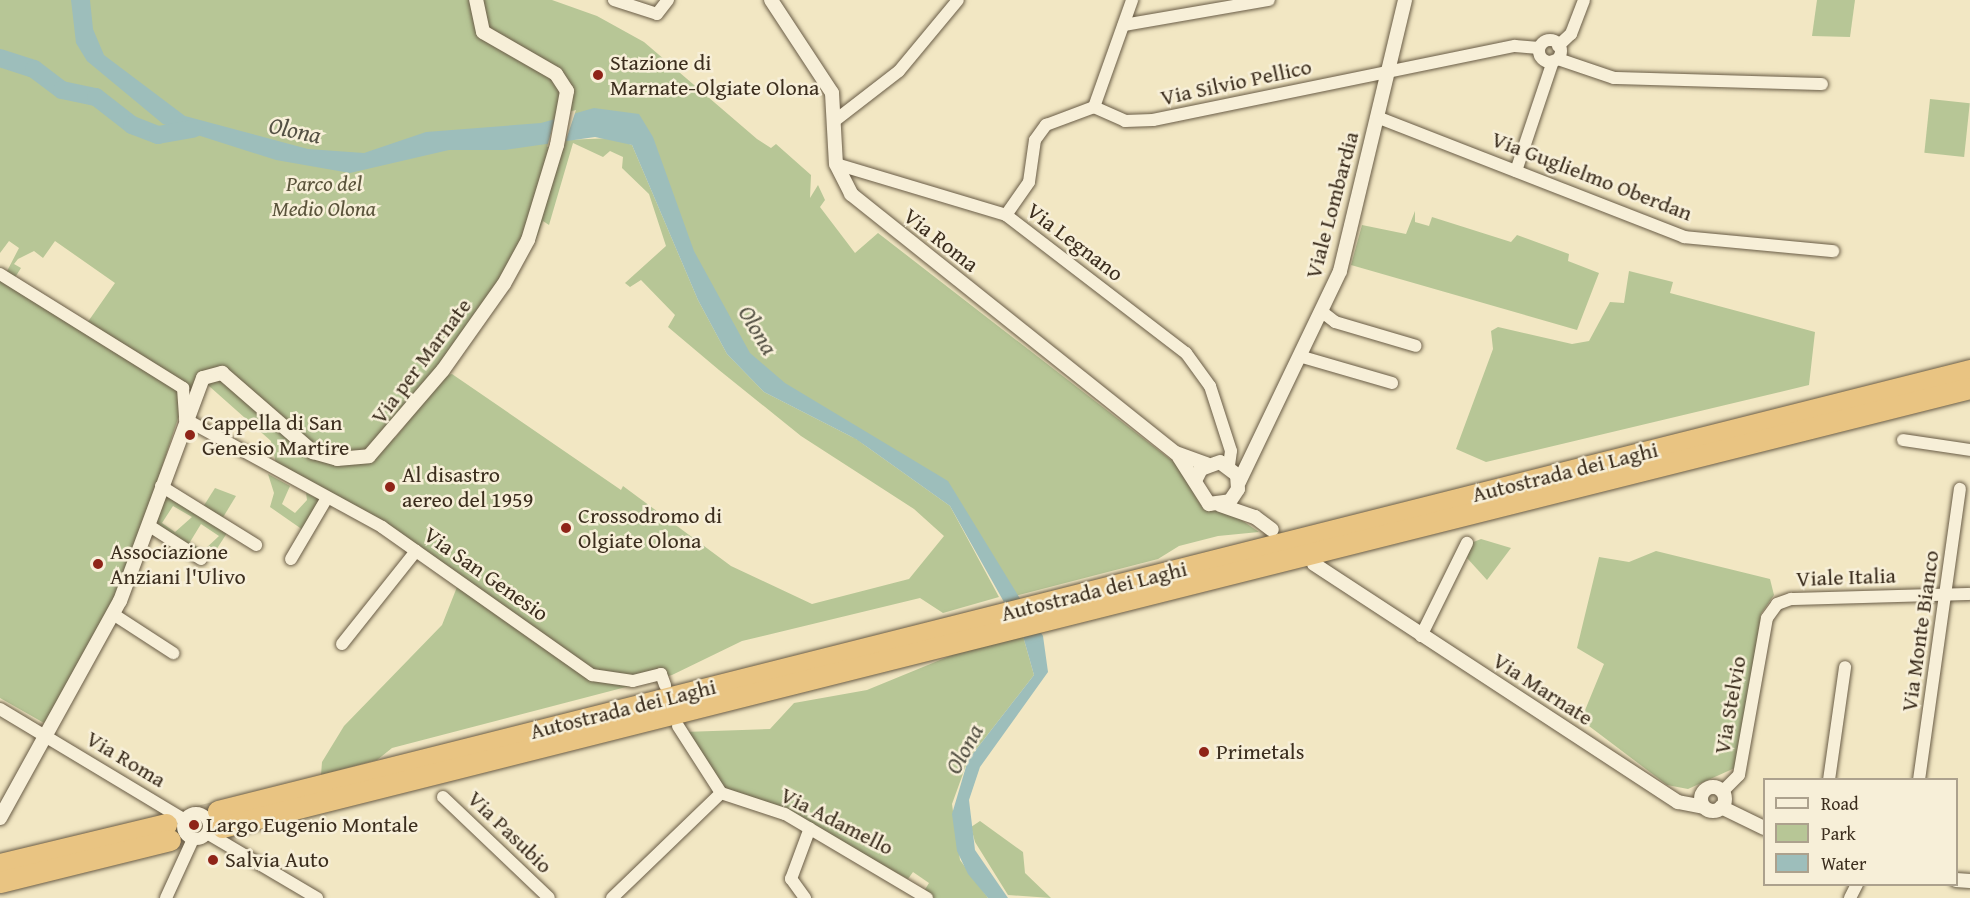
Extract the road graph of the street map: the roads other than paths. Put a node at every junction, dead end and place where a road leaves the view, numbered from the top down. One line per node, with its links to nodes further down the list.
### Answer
1 (476, 0): 30 (street, Via per Marnate)
2 (614, 0): 3 (street)
3 (668, 0)
4 (771, 0): 18 (street)
5 (958, 0): 18 (street)
6 (1132, 0): 10 (street)
7 (1269, 0): 10 (street)
8 (1405, 0): 14 (street, Viale Lombardia)
9 (1584, 0): 11 (street)
10 (1124, 25): 16 (street)
11 (1558, 46): 12 (street, Via Silvio Pellico); 13 (street)
12 (1536, 48): 13 (street); 14 (street, Via Silvio Pellico)
13 (1557, 61): 15 (street); 20 (street)
14 (1388, 72): 16 (street, Via Silvio Pellico); 17 (street, Viale Lombardia)
15 (1822, 84)
16 (1094, 107): 21 (street)
17 (1377, 117): 20 (street, Via Guglielmo Oberdan); 24 (street, Viale Lombardia)
18 (837, 119): 19 (street)
19 (836, 164): 21 (street, Via Legnano); 34 (street, Via Roma)
20 (1516, 171): 22 (street, Via Guglielmo Oberdan)
21 (1006, 215): 35 (street, Via Legnano)
22 (1833, 251)
23 (0, 274): 30 (street)
24 (1321, 311): 25 (street); 26 (street, Viale Lombardia)
25 (1416, 346)
26 (1299, 356): 28 (street); 32 (street, Viale Lombardia)
27 (1970, 370): 55 (highway, Autostrada dei Laghi)
28 (1392, 383)
29 (1970, 388): 55 (highway, Autostrada dei Laghi)
30 (185, 418): 38 (street); 40 (street, Via San Genesio)
31 (1903, 440): 33 (street)
32 (1257, 443): 35 (street, Viale Lombardia); 37 (street, Viale Lombardia)
33 (1970, 450)
34 (1176, 453): 35 (street, Via Roma); 36 (street, Via Roma)
35 (1218, 464): 36 (street); 37 (street)
36 (1195, 481): 41 (street, Via Roma)
37 (1239, 484): 41 (street); 42 (street)
38 (161, 486): 43 (street); 46 (street)
39 (1960, 489): 51 (street, Via Monte Bianco)
40 (327, 498): 47 (street, Via San Genesio); 49 (street)
41 (1220, 505): 42 (street)
42 (1255, 517): 44 (street)
43 (148, 525): 48 (street); 53 (street)
44 (1272, 530)
45 (1467, 543): 56 (street)
46 (256, 545)
47 (416, 550): 57 (street); 60 (street, Via San Genesio)
48 (201, 559)
49 (291, 559)
50 (1316, 563): 56 (street, Via Marnate)
51 (1947, 594): 52 (street, Viale Italia); 54 (street, Viale Italia); 65 (street, Via Monte Bianco)
52 (1970, 594)
53 (113, 614): 58 (street); 63 (street)
54 (1767, 618): 66 (street, Via Stelvio)
55 (1001, 622): 72 (highway, Autostrada dei Laghi)
56 (1421, 636): 69 (street, Via Marnate)
57 (342, 644)
58 (173, 653)
59 (1845, 667): 64 (street)
60 (666, 686)
61 (0, 709): 63 (street, Via Roma)
62 (678, 726): 67 (street)
63 (44, 735): 71 (street); 73 (street, Via Roma)
64 (1828, 778)
65 (1919, 778)
66 (1722, 792): 69 (street); 70 (street)
67 (721, 793): 74 (street, Via Adamello); 82 (street)
68 (443, 797): 81 (street, Via Pasubio)
69 (1704, 807): 70 (street, Via Marnate)
70 (1721, 807): 75 (street, Via Marnate)
71 (0, 818)
72 (216, 824): 73 (street); 76 (street); 80 (street)
73 (174, 828): 76 (street); 77 (highway); 78 (highway)
74 (810, 828): 83 (street); 84 (street, Via Adamello)
75 (1763, 828)
76 (193, 839): 79 (street)
77 (0, 864)
78 (0, 882)
79 (166, 898)
80 (317, 898)
81 (549, 898)
82 (612, 898)
83 (805, 898)
84 (927, 898)

